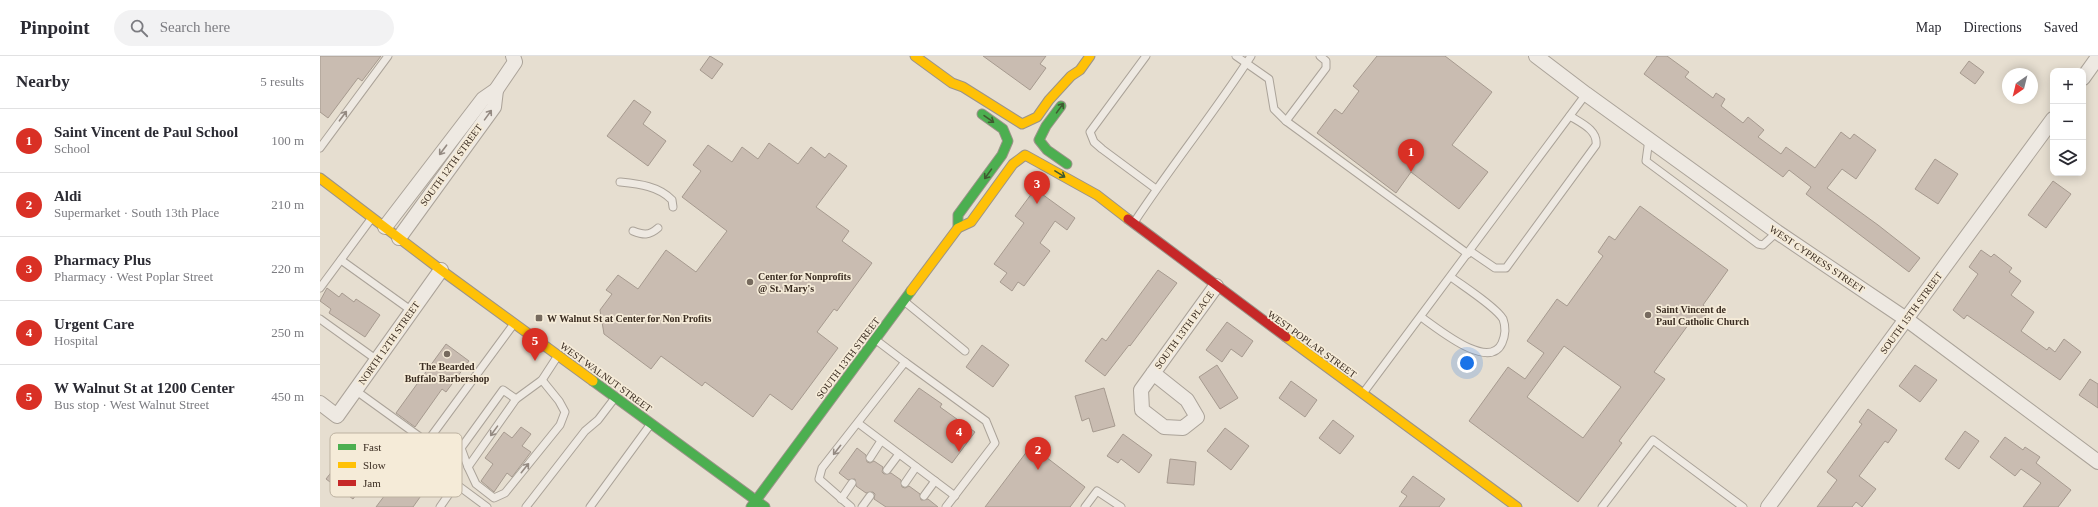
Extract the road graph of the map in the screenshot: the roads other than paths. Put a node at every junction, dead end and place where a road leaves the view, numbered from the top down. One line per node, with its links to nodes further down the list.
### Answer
1 (388, 56): 24 (lane, one-way to 1)
2 (915, 56): 14 (street)
3 (1090, 56): 12 (street)
4 (1146, 56): 28 (lane)
5 (1236, 56): 11 (lane)
6 (1251, 56): 11 (lane)
7 (1320, 56): 18 (lane)
8 (1536, 56): 16 (street, WEST CYPRESS STREET)
9 (2098, 57): 13 (street)
10 (514, 59): 15 (street, SOUTH 12TH STREET)
11 (1246, 63): 18 (lane); 28 (lane)
12 (1080, 70): 20 (street); 22 (street, one-way to 12)
13 (2086, 74)
14 (952, 83): 20 (street); 23 (street, one-way to 23)
15 (496, 90): 33 (street, SOUTH 12TH STREET, one-way to 33); 38 (street, SOUTH 12TH STREET, one-way to 15)
16 (1586, 94): 17 (lane); 21 (street, WEST CYPRESS STREET)
17 (1570, 116): 39 (lane); 39 (lane)
18 (1286, 121): 39 (lane)
19 (2050, 122): 49 (street, SOUTH 15TH STREET)
20 (1022, 124): 22 (street); 23 (street)
21 (1649, 139): 37 (street, WEST CYPRESS STREET); 37 (lane)
22 (1039, 140): 25 (street); 29 (street, WEST POPLAR STREET)
23 (1008, 141): 25 (street); 35 (street, SOUTH 13TH STREET, one-way to 35)
24 (320, 148)
25 (1026, 155): 29 (street, WEST POPLAR STREET, one-way to 29); 35 (street, SOUTH 13TH STREET)
26 (320, 178): 31 (street, WEST WALNUT STREET)
27 (620, 182): 30 (lane)
28 (1156, 189): 32 (lane)
29 (1097, 195): 32 (street, WEST POPLAR STREET)
30 (673, 207)
31 (372, 217): 33 (street, WEST WALNUT STREET); 40 (lane)
32 (1134, 223): 43 (street, WEST POPLAR STREET)
33 (385, 227): 38 (street, WEST WALNUT STREET)
34 (658, 228): 36 (lane)
35 (958, 228): 45 (street, SOUTH 13TH STREET)
36 (633, 231)
37 (1777, 232): 49 (street, WEST CYPRESS STREET)
38 (399, 238): 41 (street, WEST WALNUT STREET)
39 (1469, 253): 42 (lane)
40 (340, 260): 44 (lane); 46 (lane)
41 (441, 270): 46 (street, NORTH 12TH STREET); 50 (street, WEST WALNUT STREET)
42 (1451, 277): 47 (lane); 47 (lane)
43 (1216, 286): 56 (street, SOUTH 13TH PLACE); 59 (street, WEST POPLAR STREET)
44 (320, 288)
45 (904, 301): 51 (street, SOUTH 13TH STREET); 52 (lane)
46 (412, 311): 54 (street, NORTH 12TH STREET)
47 (1421, 317): 59 (lane)
48 (320, 319): 54 (lane)
49 (1906, 319): 72 (street, WEST CYPRESS STREET); 99 (street, SOUTH 15TH STREET)
50 (514, 323): 53 (street, WEST WALNUT STREET); 66 (lane)
51 (875, 340): 55 (lane); 85 (street, SOUTH 13TH STREET)
52 (965, 351)
53 (558, 355): 57 (lane); 60 (street, WEST WALNUT STREET)
54 (377, 360): 58 (street, NORTH 12TH STREET)
55 (905, 362): 63 (lane); 82 (lane)
56 (1153, 373)
57 (542, 380): 61 (lane); 73 (lane, one-way to 57)
58 (356, 390): 62 (street, NORTH 12TH STREET); 65 (lane)
59 (1363, 394): 96 (street, WEST POPLAR STREET)
60 (615, 397): 64 (street, WEST WALNUT STREET); 88 (lane)
61 (516, 399): 68 (lane); 73 (lane, one-way to 73)
62 (320, 403)
63 (858, 423): 67 (lane); 84 (lane, one-way to 84)
64 (651, 424): 85 (street, WEST WALNUT STREET); 89 (lane)
65 (415, 433)
66 (434, 433)
67 (882, 441): 70 (lane); 71 (lane)
68 (462, 447)
69 (462, 451): 73 (lane)
70 (899, 454): 74 (lane); 75 (lane)
71 (870, 458)
72 (2098, 462)
73 (468, 467)
74 (916, 467): 76 (lane); 78 (lane)
75 (887, 470)
76 (935, 481): 81 (lane); 82 (lane)
77 (852, 483): 84 (lane)
78 (905, 483)
79 (462, 488): 87 (lane)
80 (870, 496): 92 (lane)
81 (924, 496)
82 (955, 496): 93 (lane)
83 (447, 497): 86 (lane)
84 (841, 498): 91 (lane)
85 (754, 504): 90 (street, WEST WALNUT STREET)
86 (440, 507)
87 (487, 507)
88 (526, 507)
89 (590, 507)
90 (765, 507)
91 (851, 507)
92 (862, 507)
93 (946, 507)
94 (1085, 507): 95 (lane)
95 (1121, 507)
96 (1517, 507)
97 (1602, 507): 98 (lane)
98 (1743, 507)
99 (1768, 507)

